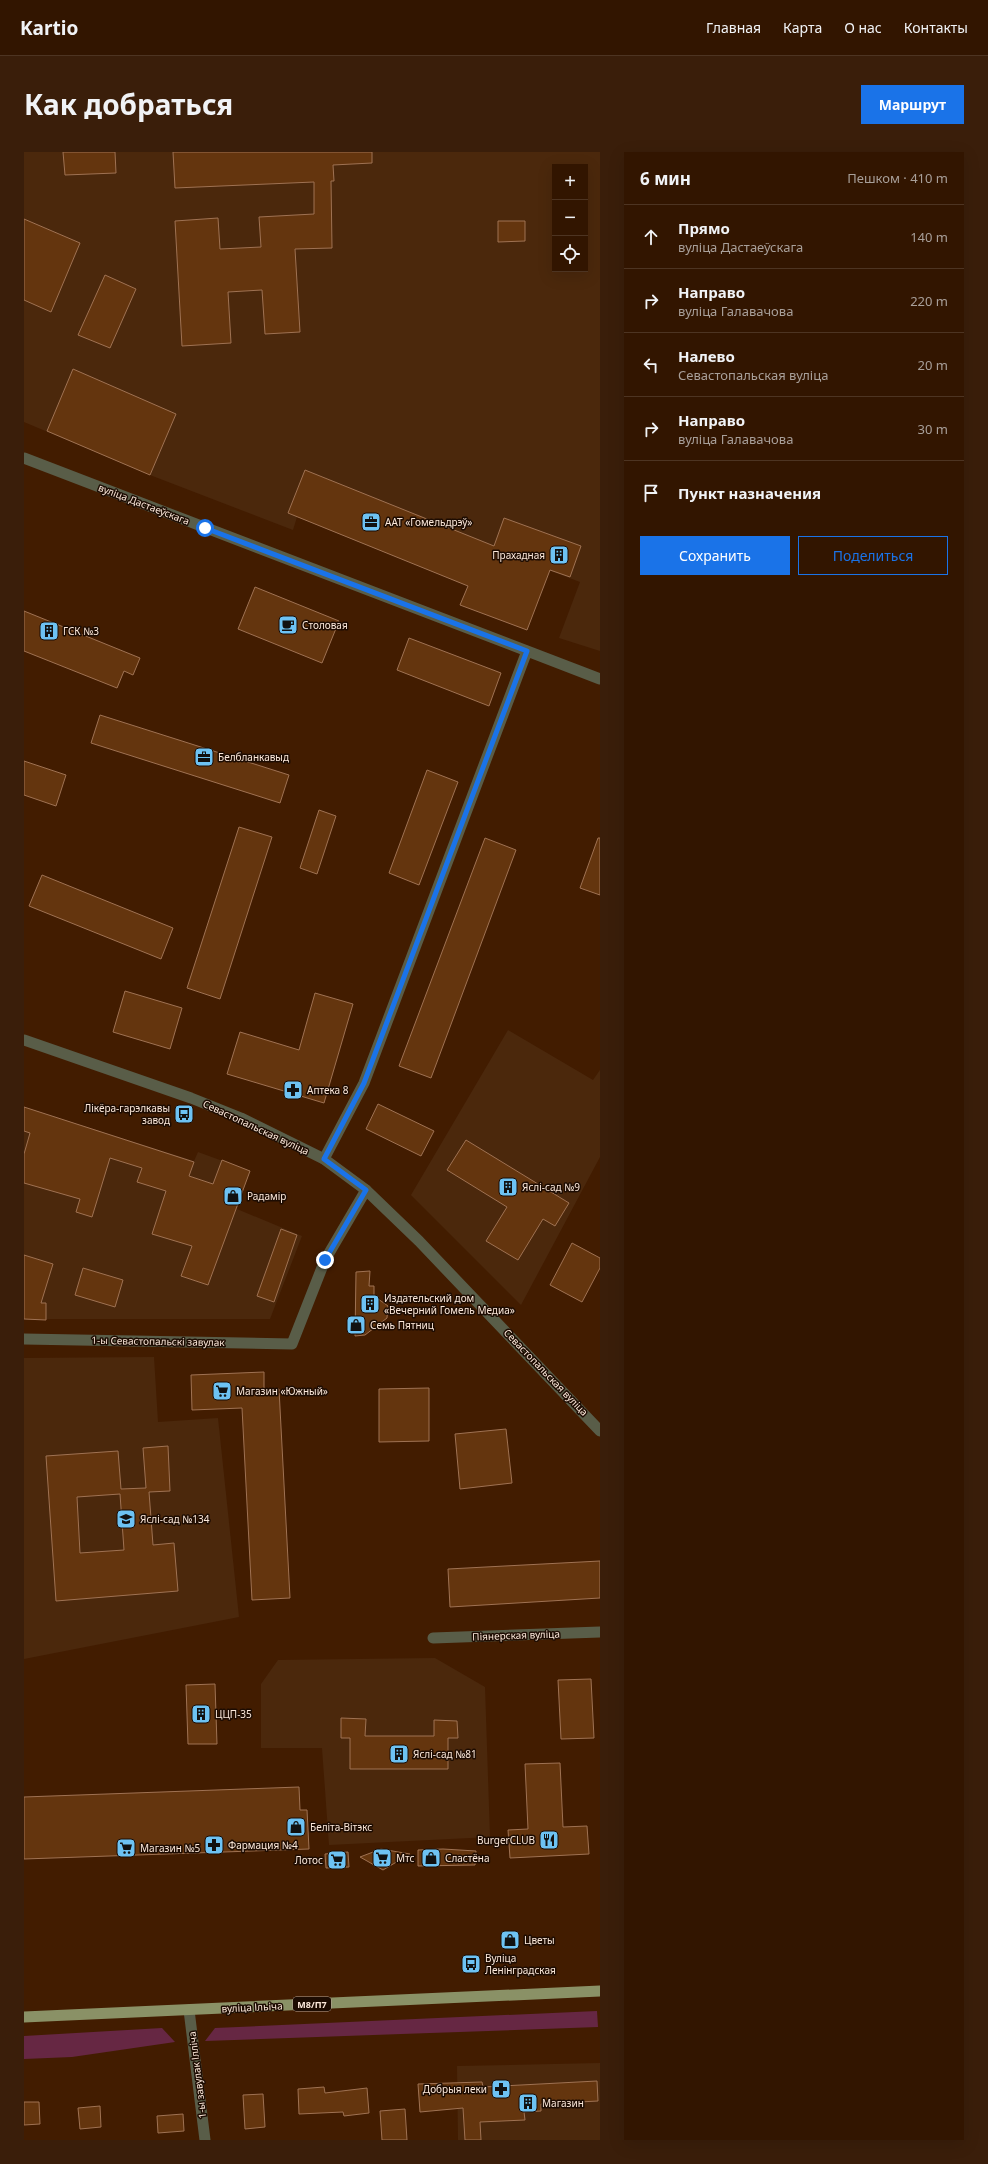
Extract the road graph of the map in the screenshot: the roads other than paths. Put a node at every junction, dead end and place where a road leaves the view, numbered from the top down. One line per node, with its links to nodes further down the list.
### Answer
1 (24, 458): 2 (street, вуліца Дастаеўскага)
2 (527, 651): 3 (street, вуліца Дастаеўскага); 5 (street)
3 (600, 680)
4 (24, 1040): 5 (street, Севастопальская вуліца)
5 (324, 1159): 6 (street, Севастопальская вуліца)
6 (366, 1190): 7 (street, 1-ы Севастопальскі завулак); 8 (street, Севастопальская вуліца)
7 (24, 1339)
8 (600, 1430)
9 (600, 1632): 10 (street, Піянерская вуліца)
10 (433, 1638)
11 (600, 1991): 12 (main road, вуліца Ільіча / М8/П7)
12 (189, 2010): 13 (main road, вуліца Ільіча / М8/П7); 14 (street, 1-ы завулак Ілліча)
13 (24, 2017)
14 (204, 2140)

